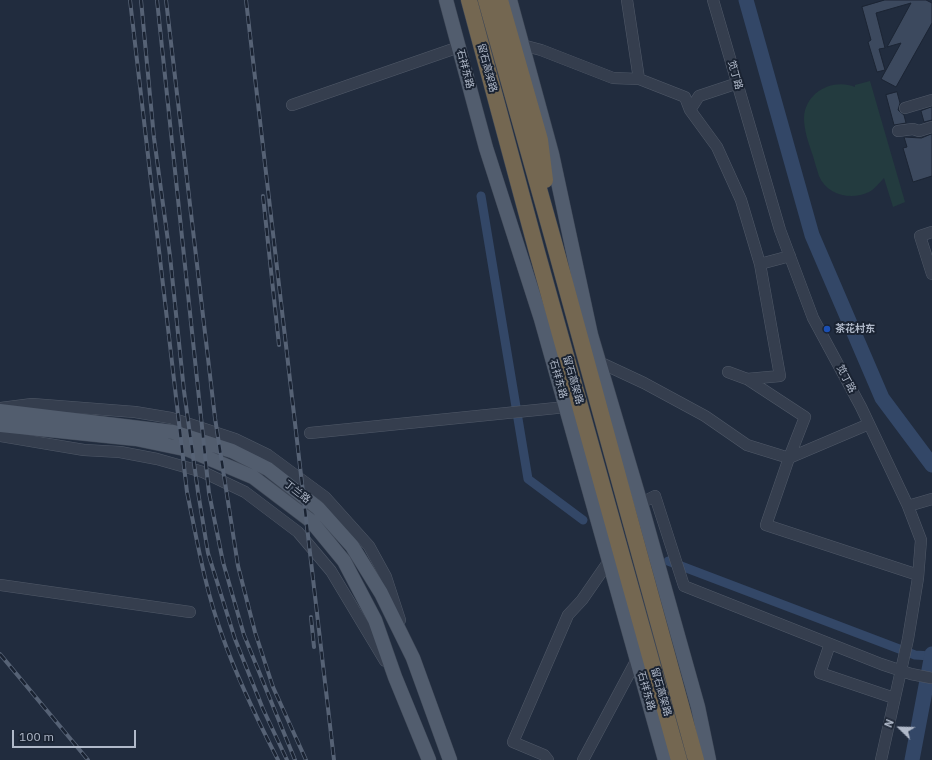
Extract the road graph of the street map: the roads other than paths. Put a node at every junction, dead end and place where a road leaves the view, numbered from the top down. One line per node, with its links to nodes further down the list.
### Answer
1 (446, 0): 10 (main road, 石祥东路)
2 (457, 0): 21 (highway)
3 (469, 0): 21 (highway, 留石高架路)
4 (486, 0): 20 (highway, 留石高架路)
5 (500, 0): 20 (highway)
6 (510, 0): 9 (main road)
7 (626, 0): 11 (street)
8 (713, 0): 12 (street, 笕丁路)
9 (522, 45): 11 (street); 25 (main road)
10 (459, 47): 14 (street); 28 (main road, 石祥东路)
11 (639, 79): 16 (street)
12 (738, 84): 16 (street); 22 (street, 笕丁路)
13 (932, 100): 15 (street)
14 (292, 105)
15 (905, 108)
16 (690, 110): 23 (street)
17 (932, 127): 18 (street)
18 (898, 131)
19 (932, 232): 24 (street)
20 (554, 239): 56 (highway, 留石高架路)
21 (537, 252): 28 (highway, 留石高架路)
22 (790, 256): 23 (street); 31 (street, 笕丁路)
23 (760, 264): 27 (street)
24 (932, 274)
25 (599, 362): 35 (street); 37 (main road)
26 (728, 372): 27 (street)
27 (747, 379): 35 (street)
28 (572, 403): 33 (street); 39 (main road, 石祥东路); 55 (highway, 留石高架路)
29 (0, 408): 44 (street)
30 (0, 411): 44 (main road, 丁兰路)
31 (869, 424): 35 (street); 38 (street, 笕丁路)
32 (0, 425): 47 (main road, 丁兰路)
33 (310, 433)
34 (0, 436): 47 (street)
35 (789, 458): 40 (street)
36 (932, 499): 38 (street)
37 (640, 503): 43 (street); 57 (main road)
38 (908, 506): 40 (street, 笕丁路)
39 (609, 561): 45 (main road, 石祥东路); 52 (street)
40 (918, 575): 46 (street, 笕丁路)
41 (0, 585): 42 (street)
42 (190, 612)
43 (830, 644): 46 (street); 49 (street)
44 (413, 658): 51 (main road, 丁兰路)
45 (637, 659): 53 (street); 54 (main road, 石祥东路)
46 (906, 672): 48 (street); 49 (street, 笕丁路)
47 (394, 677): 50 (main road, 丁兰路)
48 (932, 678)
49 (894, 698): 58 (street, 笕丁路)
50 (429, 760)
51 (450, 760)
52 (548, 760)
53 (583, 760)
54 (665, 760)
55 (679, 760)
56 (696, 760)
57 (709, 760)
58 (881, 760)

